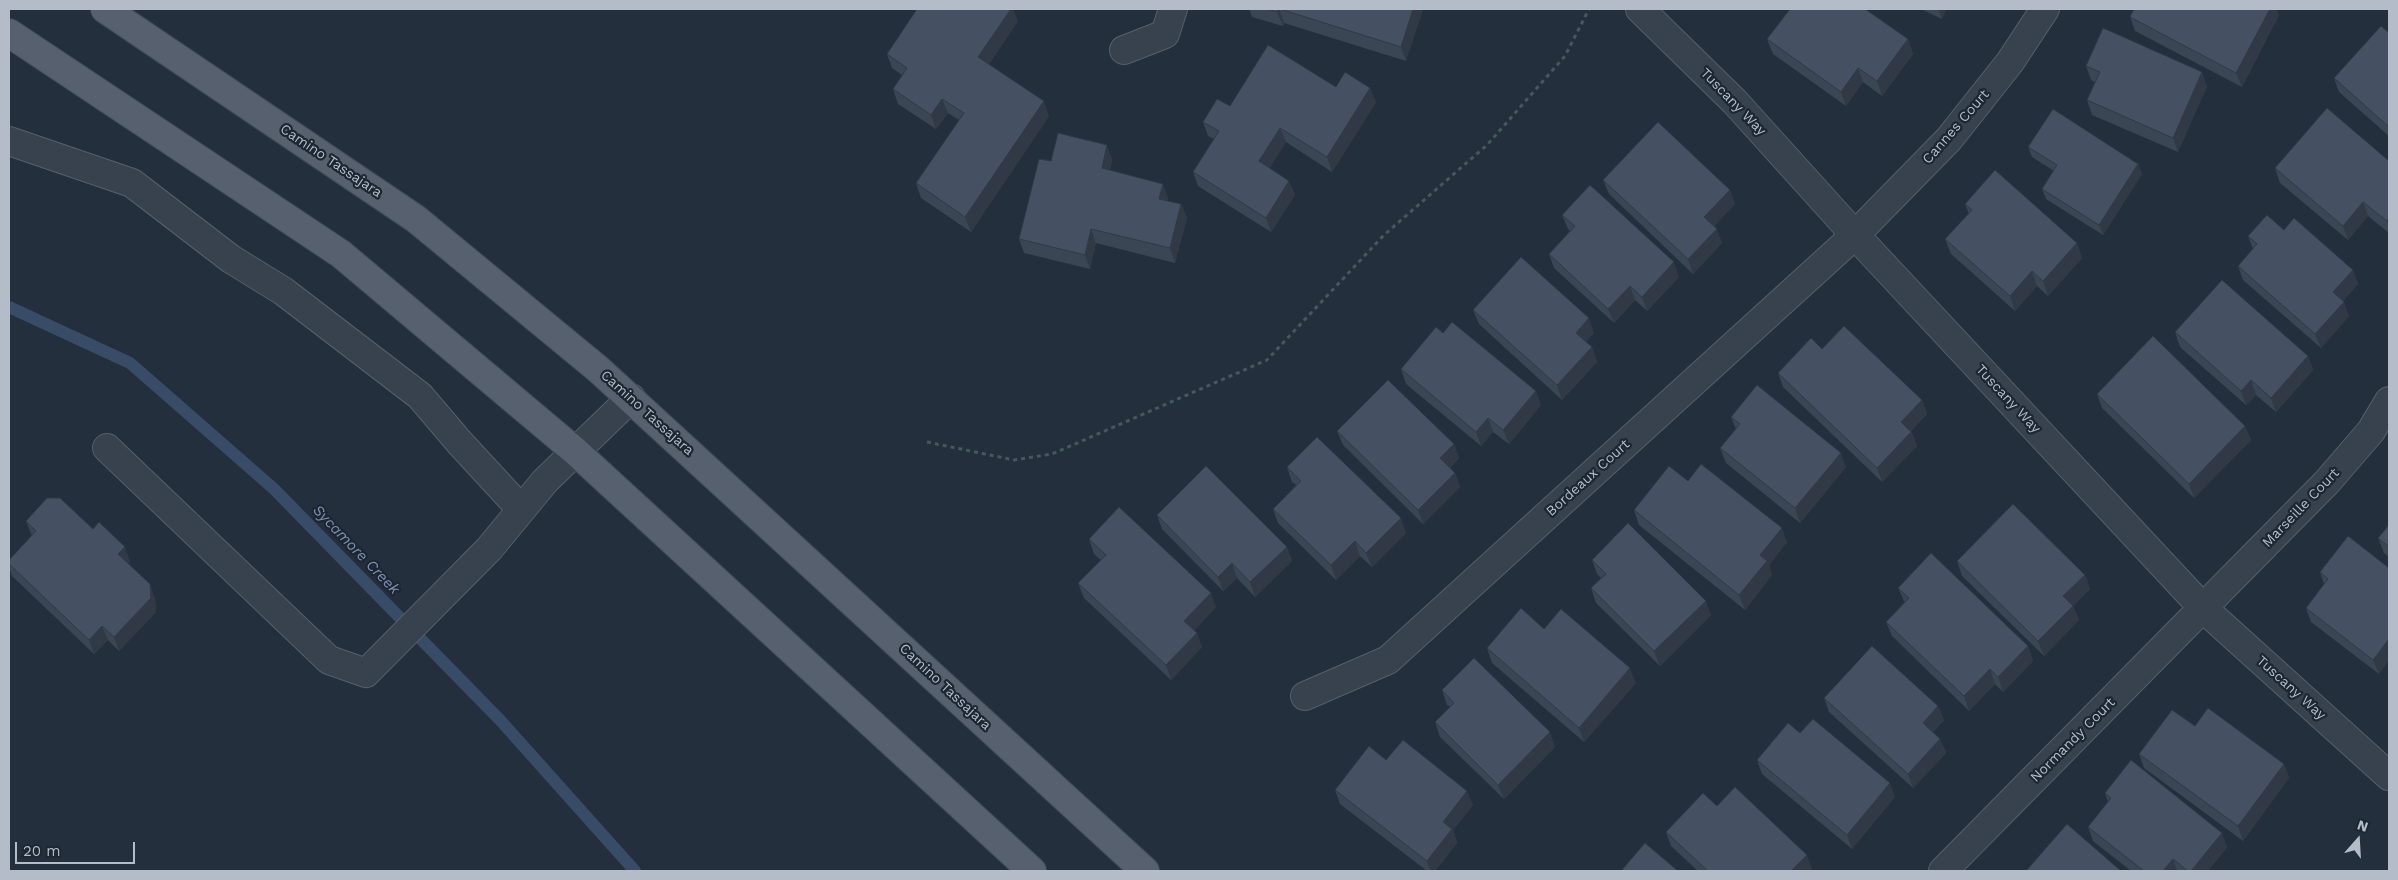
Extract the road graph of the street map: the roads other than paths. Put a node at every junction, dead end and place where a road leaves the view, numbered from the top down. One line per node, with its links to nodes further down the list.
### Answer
1 (105, 9): 9 (main road, Camino Tassajara)
2 (1174, 9): 6 (street)
3 (1640, 9): 8 (street, Tuscany Way)
4 (2044, 9): 8 (street, Cannes Court)
5 (9, 33): 12 (main road)
6 (1124, 50)
7 (9, 142): 13 (street)
8 (1855, 236): 14 (street, Tuscany Way); 15 (street, Bordeaux Court)
9 (632, 398): 12 (street); 18 (main road, Camino Tassajara)
10 (2389, 400): 14 (street, Marseille Court)
11 (107, 448): 13 (street)
12 (575, 451): 13 (street); 17 (main road)
13 (521, 509)
14 (2204, 609): 16 (street, Tuscany Way); 19 (street, Normandy Court)
15 (1305, 696)
16 (2389, 776)
17 (1032, 871)
18 (1145, 871)
19 (1943, 871)

